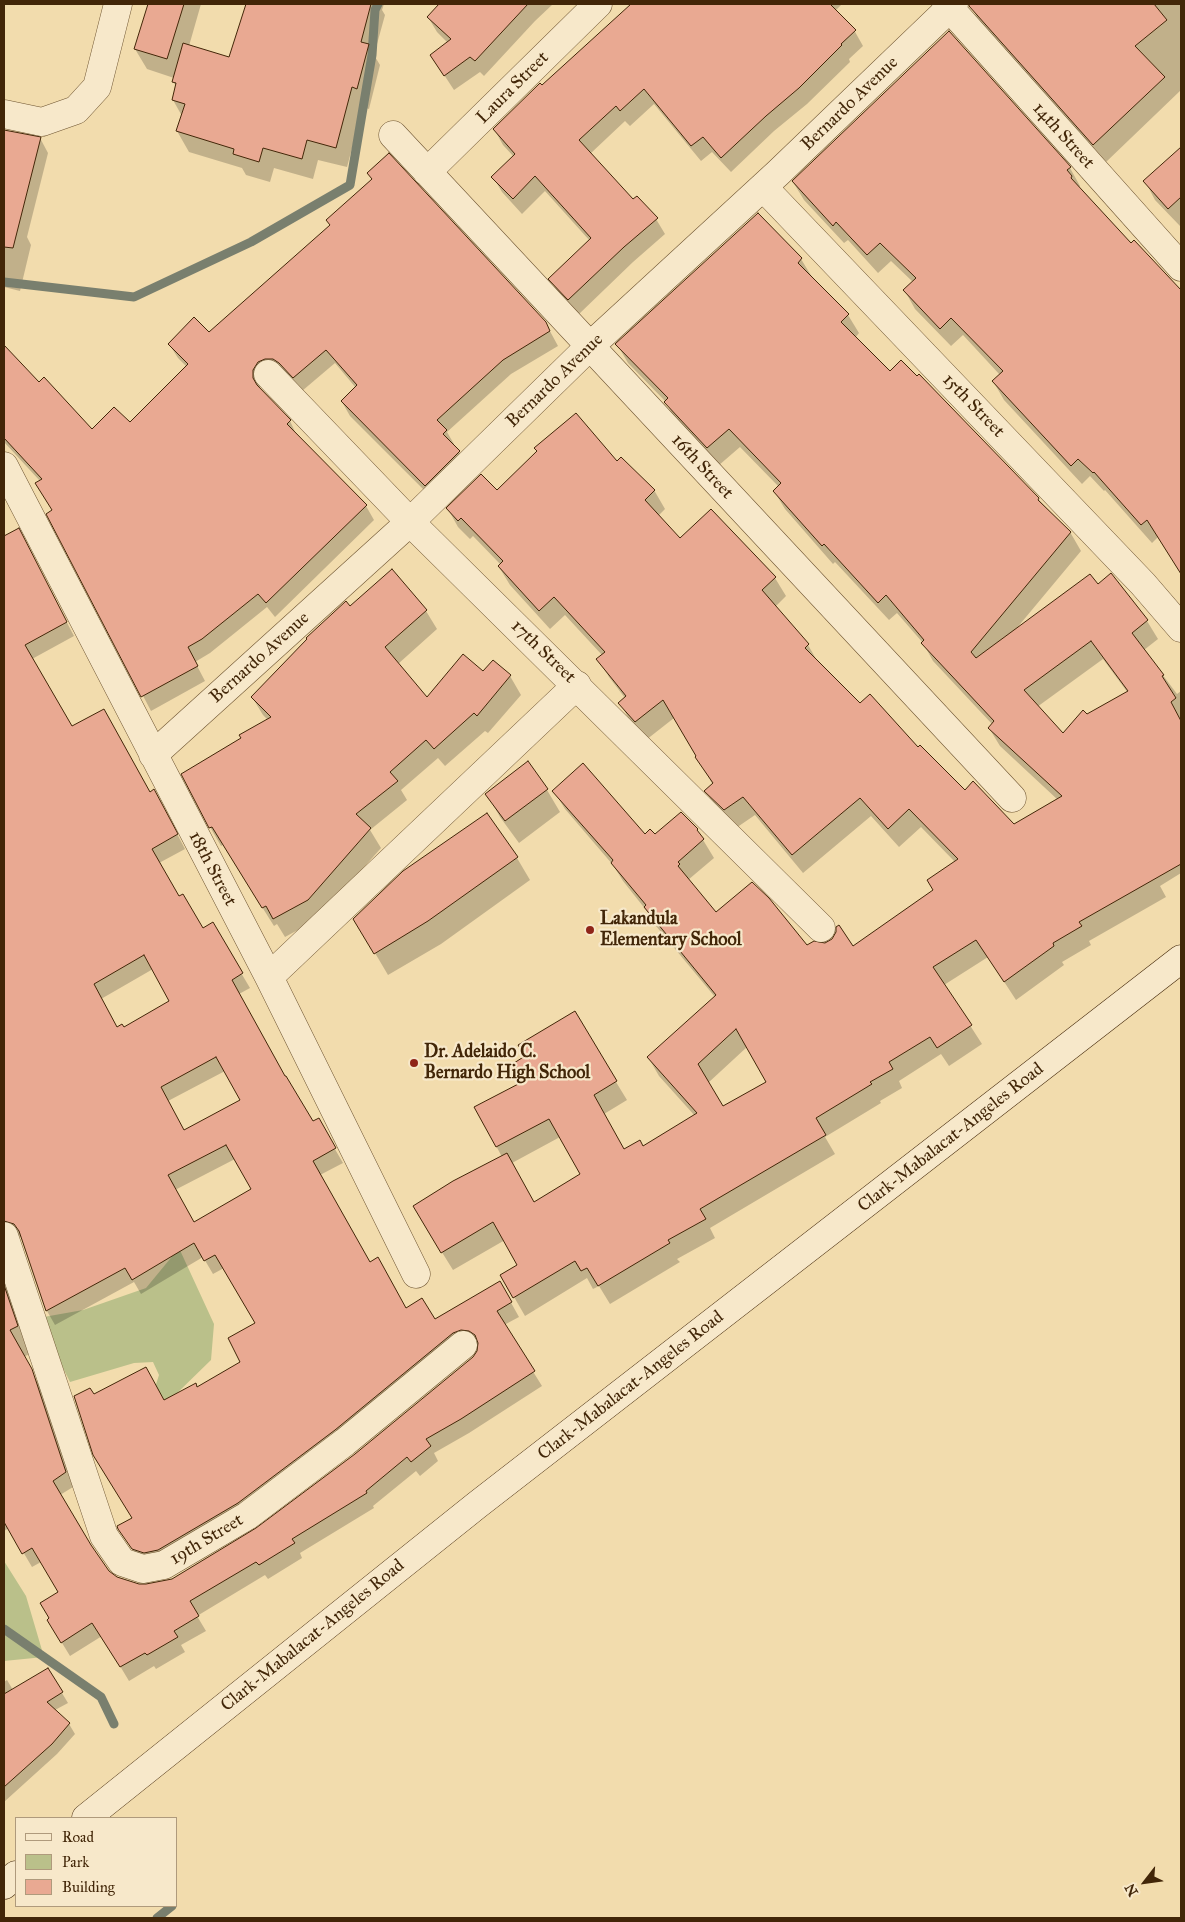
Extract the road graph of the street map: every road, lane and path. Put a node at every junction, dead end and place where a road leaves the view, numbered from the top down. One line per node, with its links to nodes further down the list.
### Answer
1 (118, 4): 4 (street)
2 (598, 4): 6 (street, Laura Street)
3 (950, 5): 7 (street, Bernardo Avenue); 8 (street, 14th Street)
4 (4, 114)
5 (393, 135): 6 (street, 16th Street)
6 (427, 172): 9 (street, 16th Street)
7 (763, 187): 9 (street, Bernardo Avenue); 13 (street, 15th Street)
8 (1181, 267)
9 (590, 347): 12 (street, Bernardo Avenue); 16 (street, 16th Street)
10 (268, 374): 12 (street, 17th Street)
11 (4, 466): 15 (street, 18th Street)
12 (410, 522): 14 (street, 17th Street); 15 (street, Bernardo Avenue)
13 (1181, 628)
14 (577, 686): 17 (street, 17th Street); 19 (street)
15 (153, 755): 19 (street, 18th Street)
16 (1012, 798)
17 (821, 928)
18 (1181, 959): 23 (street, Clark-Mabalacat-Angeles Road)
19 (269, 977): 21 (street, 18th Street)
20 (4, 1236): 22 (street, 19th Street)
21 (416, 1274)
22 (463, 1345)
23 (87, 1817)
24 (15, 1876): 25 (street)
25 (4, 1886)

